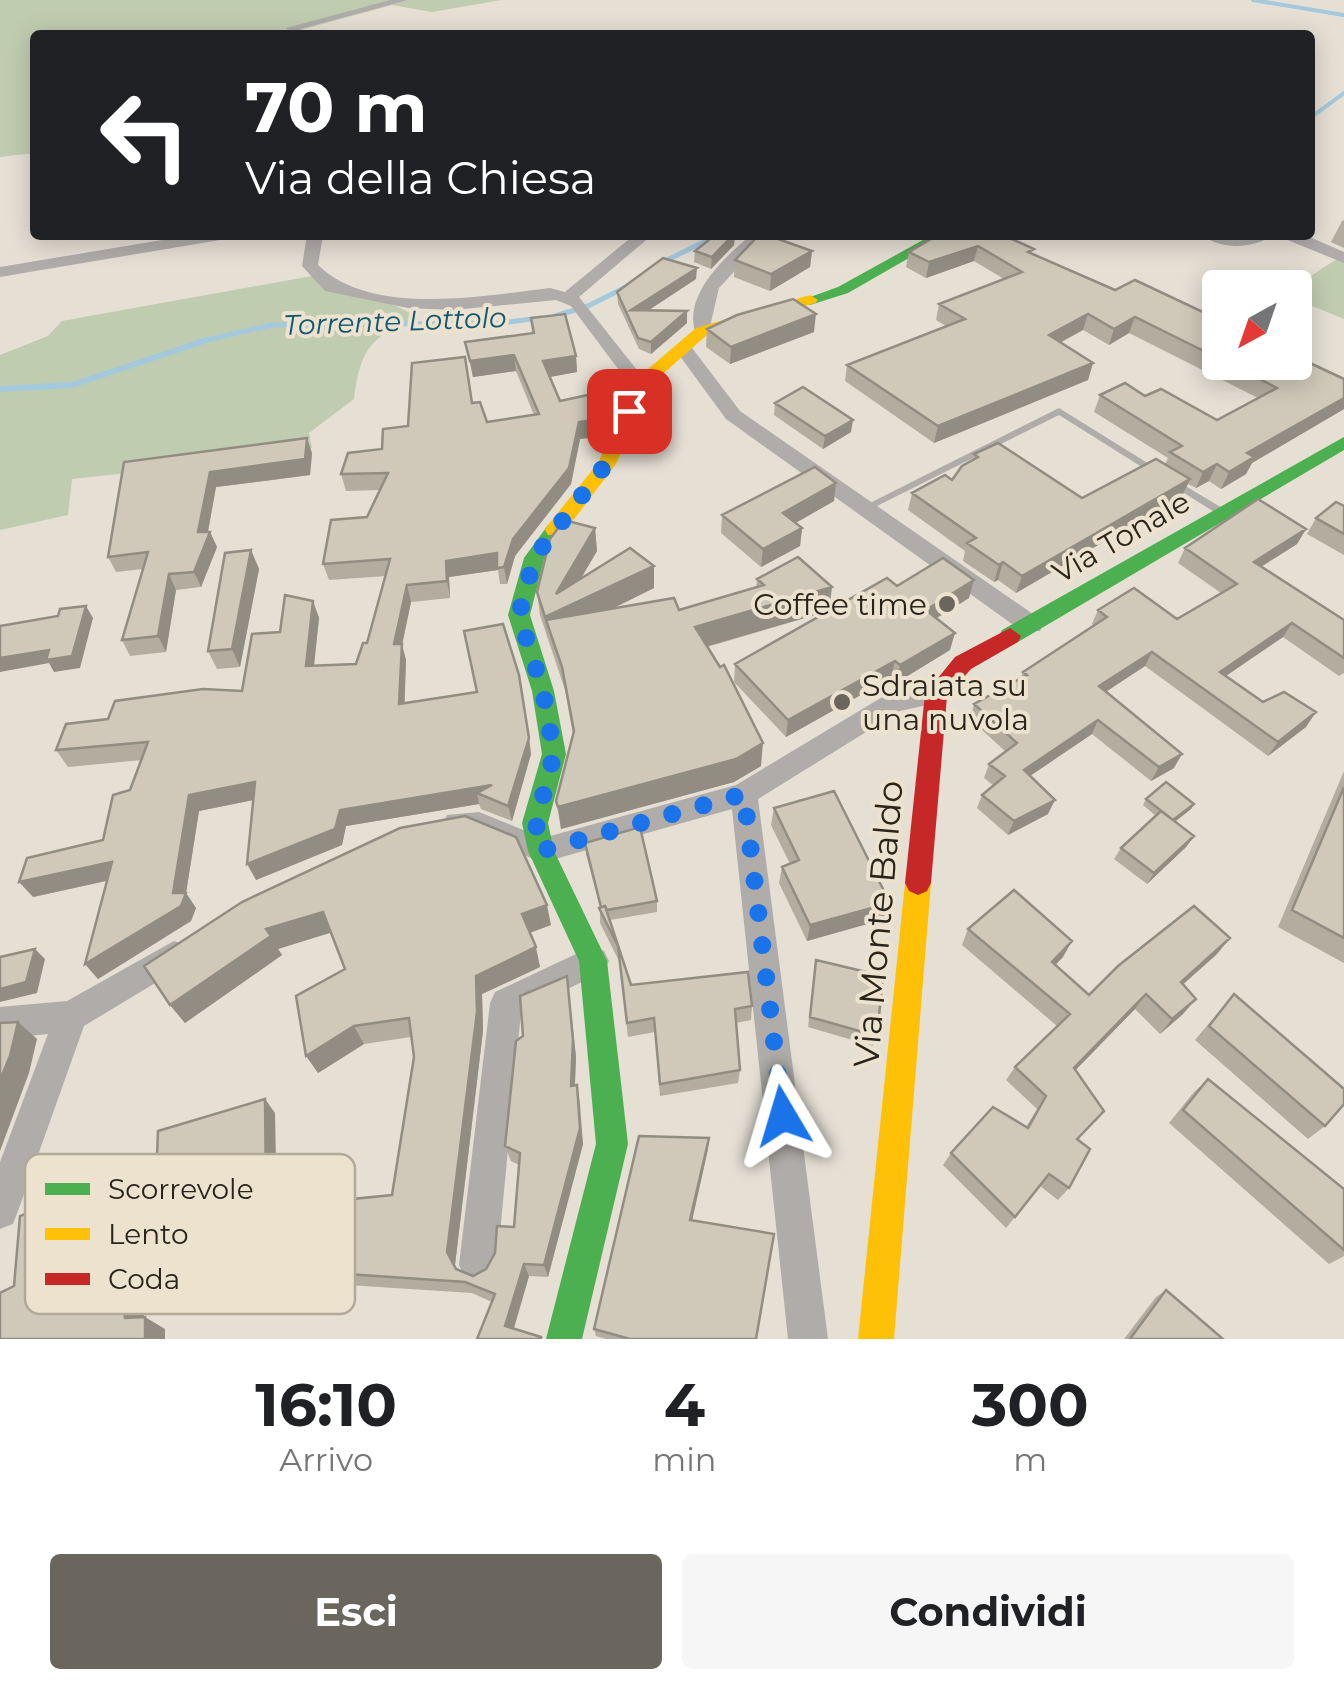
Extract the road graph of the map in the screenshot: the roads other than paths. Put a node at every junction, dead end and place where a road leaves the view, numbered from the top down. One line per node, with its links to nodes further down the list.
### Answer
1 (403, 0): 2 (street)
2 (299, 30)
3 (190, 240): 12 (street)
4 (314, 240): 13 (street)
5 (639, 240): 13 (street)
6 (755, 240): 14 (street)
7 (933, 240): 14 (street)
8 (1221, 240): 9 (street)
9 (1252, 240)
10 (1304, 240): 11 (street)
11 (1344, 258)
12 (0, 272)
13 (576, 305): 16 (street)
14 (702, 330): 15 (street)
15 (683, 348): 16 (street); 18 (street)
16 (640, 385): 24 (street)
17 (1344, 442): 19 (street, Via Tonale)
18 (865, 508): 19 (lane); 20 (street)
19 (1223, 513): 20 (street, Via Tonale)
20 (1031, 626): 21 (street, Via Tonale)
21 (936, 694): 22 (street); 33 (street, Via Monte Baldo)
22 (744, 794): 24 (street); 32 (street)
23 (436, 827): 24 (street)
24 (540, 851): 26 (street)
25 (196, 940): 27 (street)
26 (593, 961): 30 (street); 31 (street)
27 (70, 1016): 28 (street); 29 (street)
28 (0, 1024)
29 (0, 1211)
30 (478, 1265)
31 (564, 1339)
32 (808, 1339)
33 (876, 1339)

